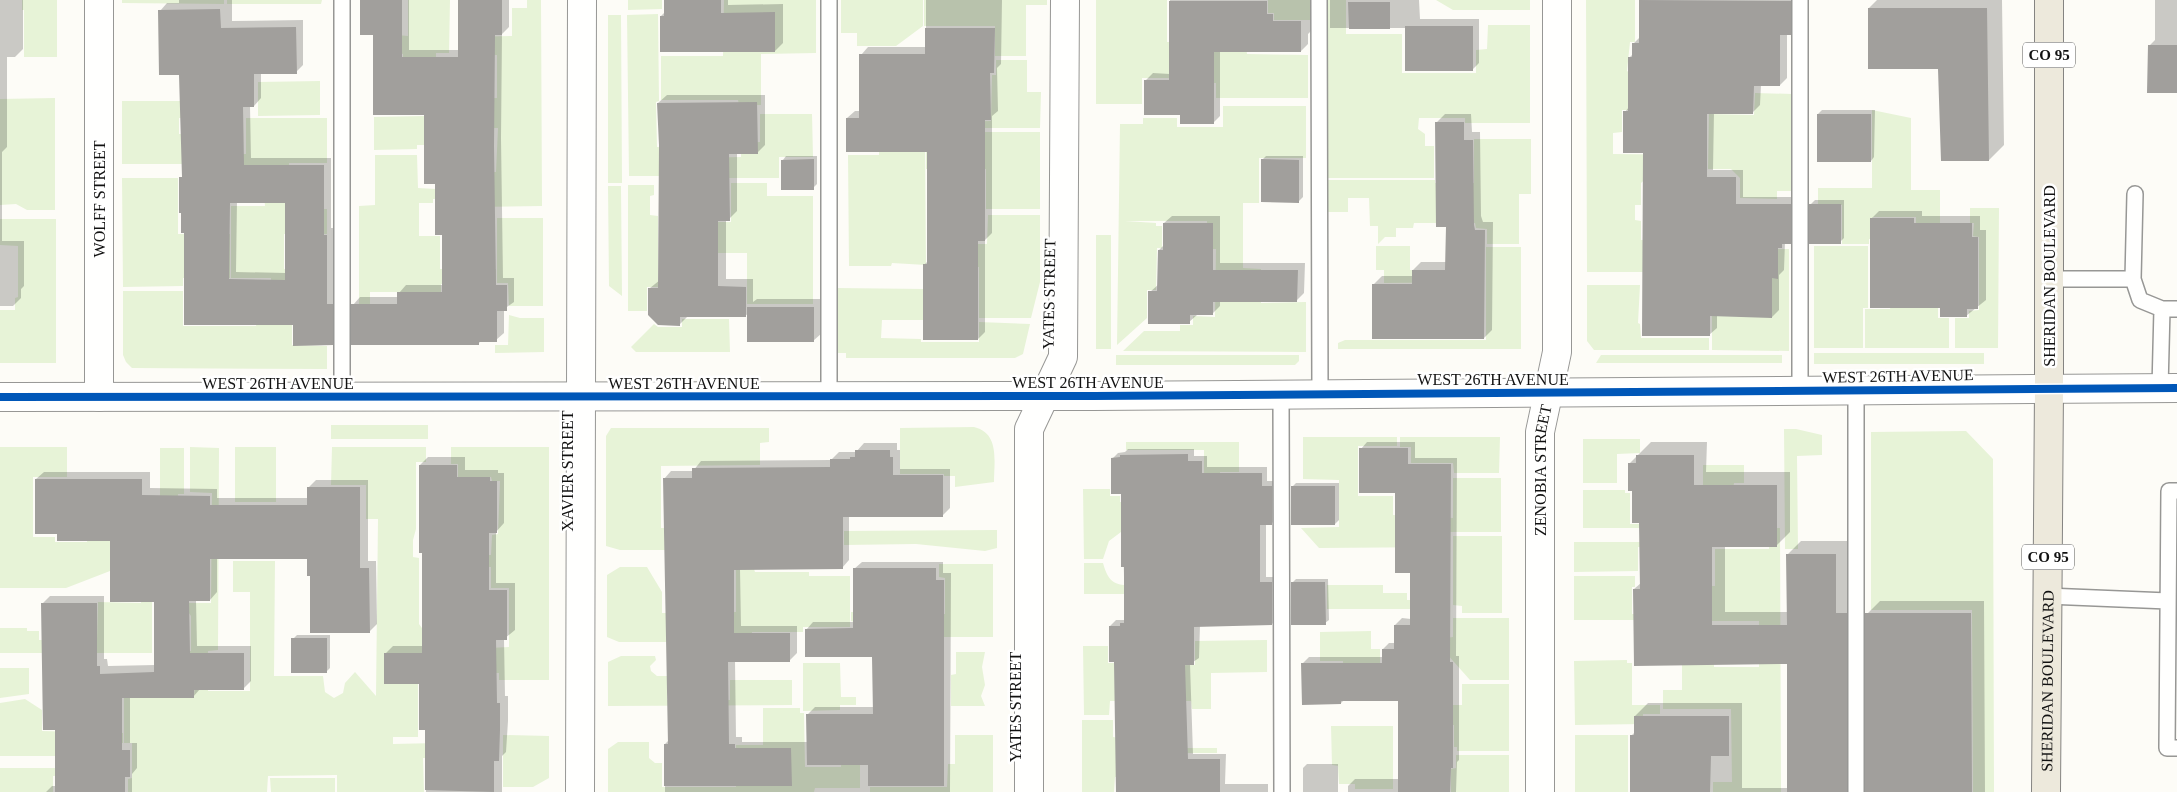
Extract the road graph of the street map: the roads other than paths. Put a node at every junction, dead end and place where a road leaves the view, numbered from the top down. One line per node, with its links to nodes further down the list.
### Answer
1 (99, 0): 24 (street, WOLFF STREET)
2 (342, 0): 25 (lane)
3 (582, 0): 26 (street, XAVIER STREET)
4 (829, 0): 27 (lane)
5 (1065, 0): 22 (street, YATES STREET)
6 (1319, 0): 21 (lane)
7 (1557, 0): 19 (street, ZENOBIA STREET)
8 (1800, 0): 18 (lane)
9 (2048, 0): 12 (main road, SHERIDAN BOULEVARD / CO 95)
10 (2135, 194): 11 (lane)
11 (2133, 278): 12 (lane); 13 (lane)
12 (2048, 279): 16 (main road, SHERIDAN BOULEVARD / CO 95)
13 (2162, 309): 14 (lane); 15 (lane)
14 (2177, 309)
15 (2169, 388): 16 (street, WEST 26TH AVENUE)
16 (2049, 389): 17 (street, WEST 26TH AVENUE); 29 (main road, SHERIDAN BOULEVARD / CO 95)
17 (1856, 390): 18 (street, WEST 26TH AVENUE); 36 (lane)
18 (1800, 391): 19 (street, WEST 26TH AVENUE)
19 (1548, 393): 21 (street, WEST 26TH AVENUE); 35 (street, ZENOBIA STREET)
20 (1281, 394): 21 (street, WEST 26TH AVENUE); 22 (street, WEST 26TH AVENUE); 34 (lane)
21 (1320, 394)
22 (1044, 396): 27 (street, WEST 26TH AVENUE); 33 (street, YATES STREET)
23 (0, 397): 24 (street, WEST 26TH AVENUE)
24 (99, 397): 25 (street, WEST 26TH AVENUE)
25 (342, 397): 26 (street, WEST 26TH AVENUE)
26 (581, 397): 27 (street, WEST 26TH AVENUE); 32 (street, XAVIER STREET)
27 (830, 397)
28 (2177, 491): 30 (lane)
29 (2047, 596): 30 (lane); 37 (main road, SHERIDAN BOULEVARD / CO 95)
30 (2168, 601): 31 (lane)
31 (2172, 748)
32 (580, 792)
33 (1029, 792)
34 (1282, 792)
35 (1540, 792)
36 (1856, 792)
37 (2046, 792)

